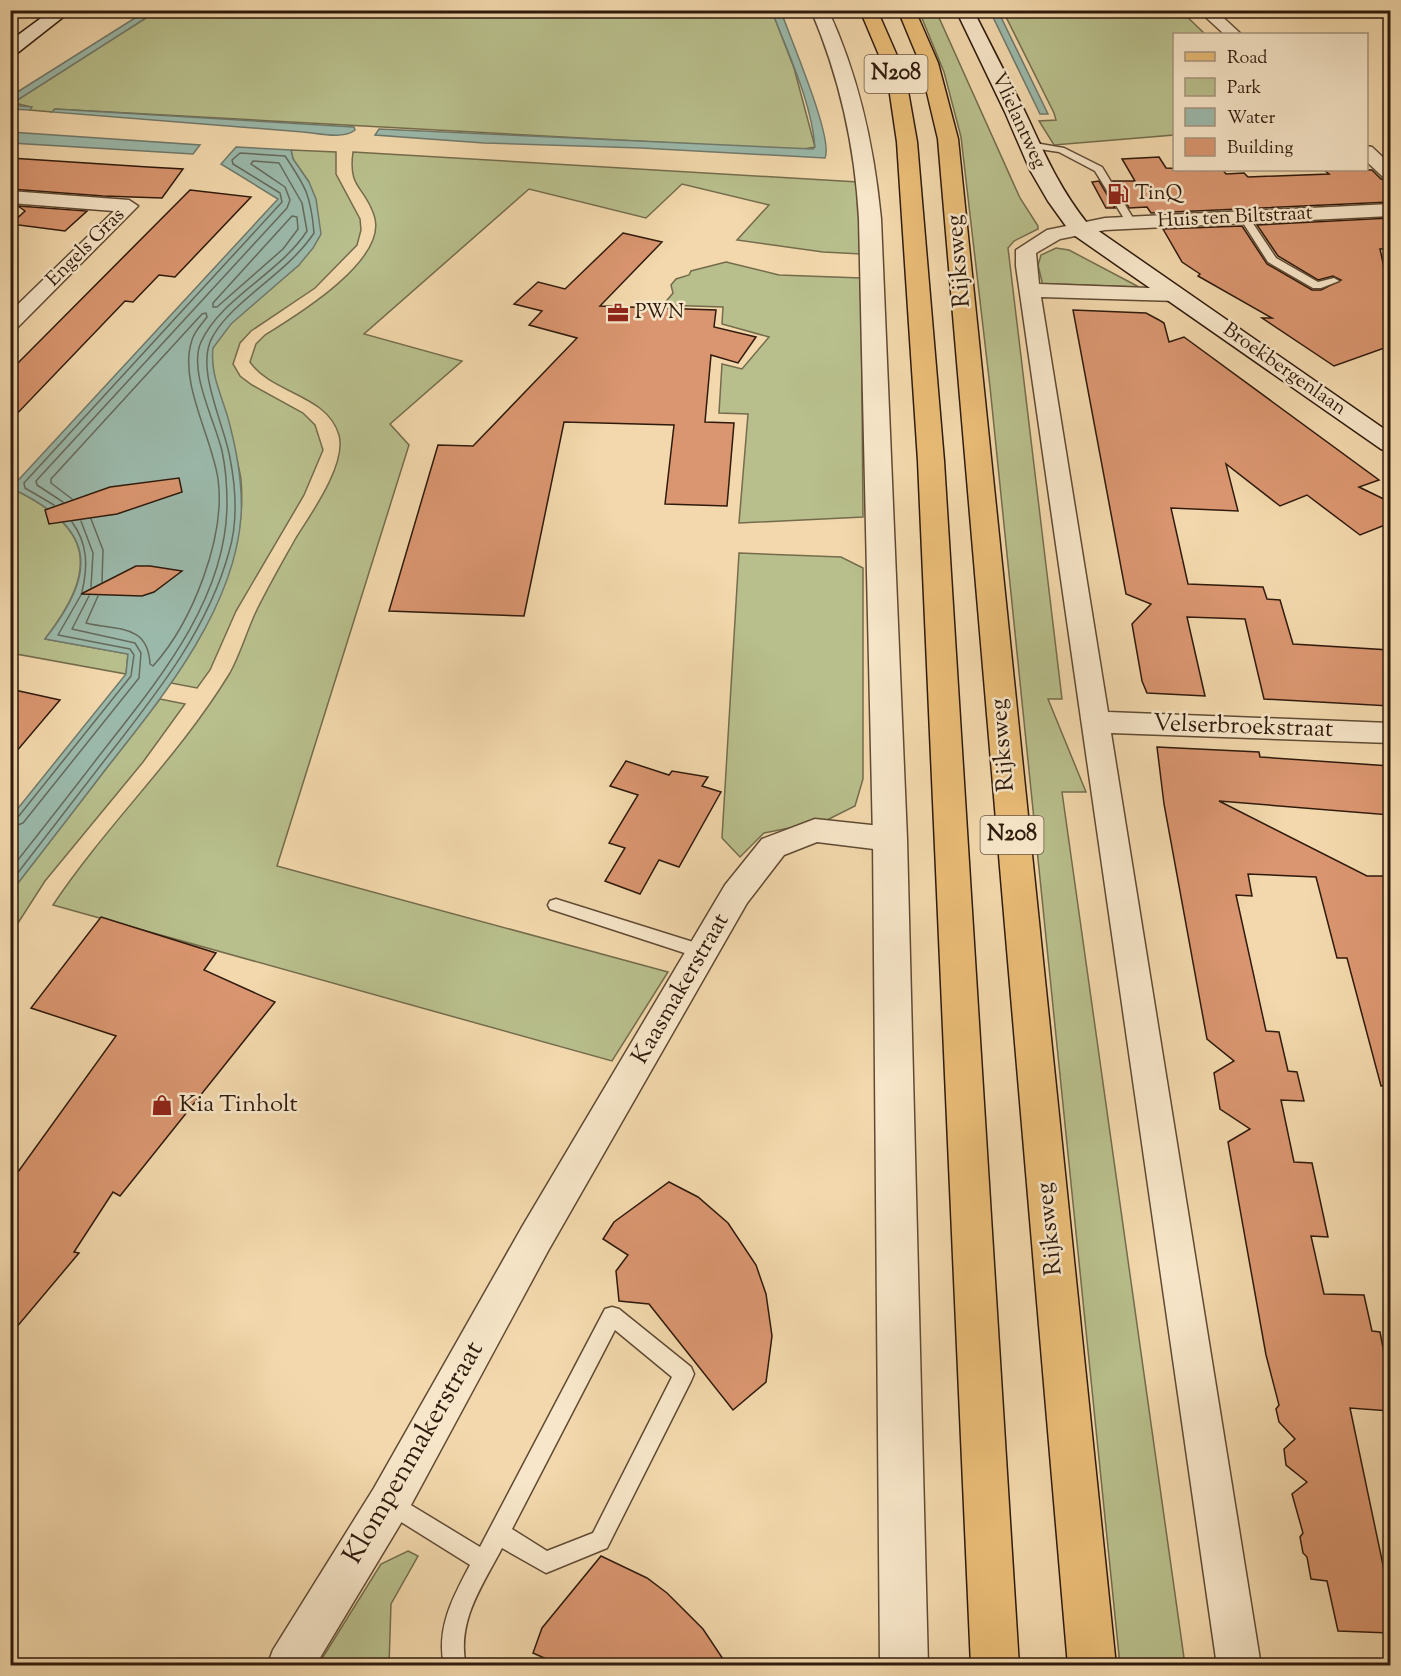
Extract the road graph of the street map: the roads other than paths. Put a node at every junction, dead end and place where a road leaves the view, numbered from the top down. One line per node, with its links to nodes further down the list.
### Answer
1 (64, 10): 8 (street)
2 (819, 10): 24 (street)
3 (868, 10): 34 (main road, Rijksweg / N208)
4 (906, 10): 35 (main road, Rijksweg / N208)
5 (964, 10): 9 (street, Vlielantweg)
6 (1205, 10): 7 (street)
7 (1232, 33)
8 (10, 50)
9 (1029, 145): 15 (lane); 16 (street, Vlielantweg)
10 (1368, 153): 11 (street)
11 (1390, 173)
12 (10, 197): 20 (street, Engels Gras)
13 (1390, 210): 14 (street, Huis ten Biltstraat)
14 (1245, 218): 15 (street, Huis ten Biltstraat); 17 (lane)
15 (1131, 222): 16 (street, Huis ten Biltstraat)
16 (1079, 228): 18 (street); 19 (street, Broekbergenlaan)
17 (1334, 281)
18 (1030, 290): 19 (street); 22 (street)
19 (1177, 295): 21 (street, Broekbergenlaan)
20 (10, 324)
21 (1390, 444)
22 (1095, 722): 23 (street, Velserbroekstraat); 36 (street)
23 (1390, 733)
24 (890, 839): 26 (street, Kaasmakerstraat); 33 (street)
25 (556, 905): 26 (lane)
26 (703, 952): 27 (street, Kaasmakerstraat)
27 (535, 1239): 28 (street, Klompenmakerstraat)
28 (389, 1503): 30 (lane); 31 (street, Klompenmakerstraat)
29 (498, 1533): 29 (lane); 30 (lane)
30 (484, 1561): 32 (lane)
31 (289, 1665)
32 (455, 1665)
33 (904, 1665)
34 (995, 1665)
35 (1092, 1665)
36 (1239, 1665)

